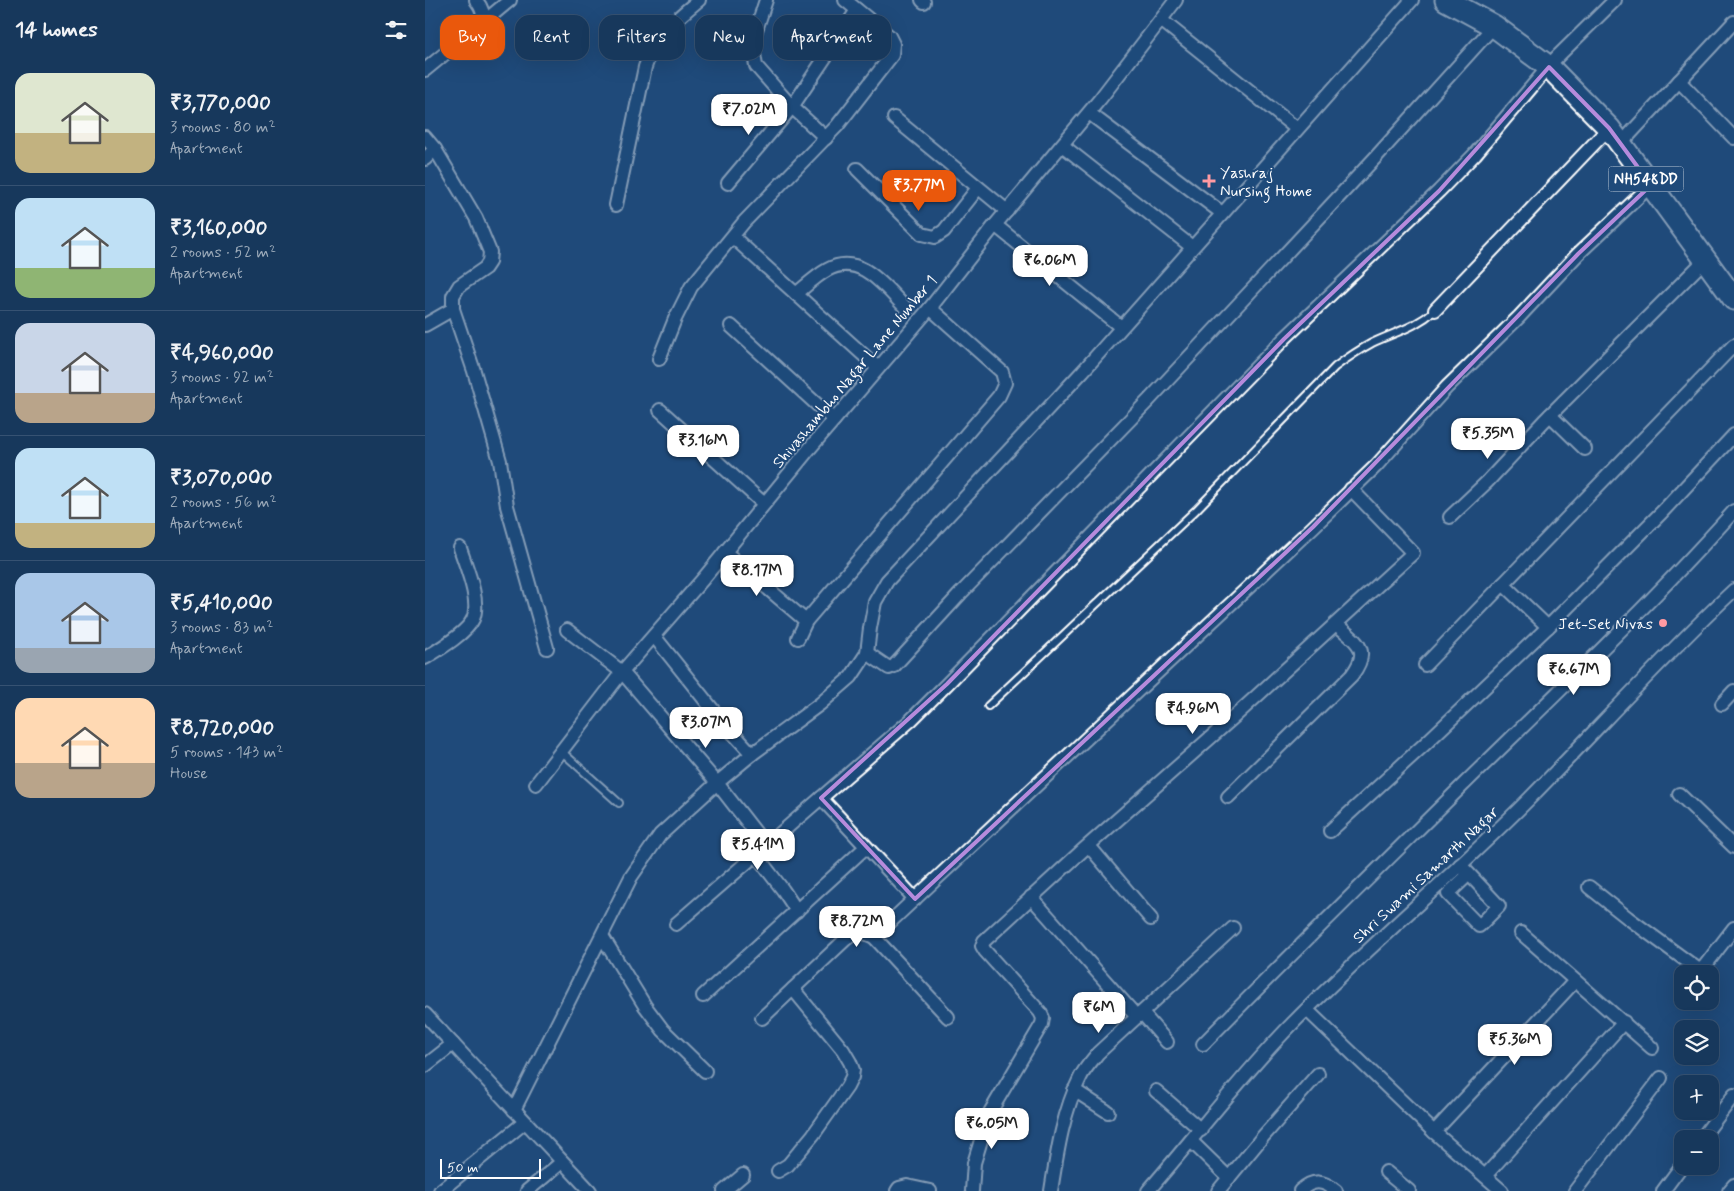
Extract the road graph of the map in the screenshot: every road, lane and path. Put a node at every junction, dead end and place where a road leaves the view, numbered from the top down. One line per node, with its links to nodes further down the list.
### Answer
1 (476, 0): 11 (street)
2 (510, 0): 12 (street)
3 (699, 0): 36 (street)
4 (766, 0): 20 (street)
5 (1176, 0): 13 (street, Shivashambho Nagar Lane Number 1)
6 (1411, 0): 23 (street)
7 (1446, 0): 15 (highway, NH548DD)
8 (1471, 0): 17 (highway, NH548DD)
9 (1615, 0): 17 (street)
10 (852, 4): 20 (street); 27 (street)
11 (484, 15)
12 (492, 15)
13 (1161, 20): 21 (street, Shivashambho Nagar Lane Number 1); 23 (street)
14 (1734, 22): 19 (street)
15 (1494, 26): 17 (highway, NH548DD); 76 (street)
16 (440, 58): 18 (street)
17 (1553, 62): 24 (highway, NH548DD); 26 (highway, NH548DD); 89 (street)
18 (425, 70)
19 (1679, 81): 26 (street); 28 (street)
20 (792, 107): 27 (street); 33 (street)
21 (1089, 113): 29 (street, Shivashambho Nagar Lane Number 1); 38 (street)
22 (895, 118): 35 (street)
23 (1297, 128): 38 (street)
24 (1609, 128): 34 (highway, NH548DD); 49 (street)
25 (425, 136): 30 (street)
26 (1629, 136): 43 (highway, NH548DD)
27 (826, 138): 40 (street)
28 (1734, 138)
29 (1062, 145): 37 (street, Shivashambho Nagar Lane Number 1); 41 (street)
30 (435, 149): 31 (street); 47 (street)
31 (425, 159)
32 (857, 169): 35 (street)
33 (728, 183)
34 (1651, 185): 42 (highway, NH548DD); 61 (street)
35 (978, 188): 37 (street)
36 (616, 205)
37 (1007, 211): 39 (street, Shivashambho Nagar Lane Number 1)
38 (1222, 213): 41 (street)
39 (995, 225): 46 (street, Shivashambho Nagar Lane Number 1); 52 (street)
40 (733, 236): 44 (street); 54 (street)
41 (1192, 247): 52 (street)
42 (1705, 260): 45 (highway, NH548DD); 57 (street)
43 (1734, 281)
44 (797, 294): 48 (street); 55 (street)
45 (1734, 299)
46 (930, 308): 55 (street, Shivashambho Nagar Lane Number 1); 69 (street)
47 (453, 309): 50 (street); 75 (street)
48 (907, 309)
49 (1435, 310): 82 (lane)
50 (425, 325)
51 (731, 326): 58 (street)
52 (1121, 327): 76 (street)
53 (1734, 345): 67 (street)
54 (659, 359)
55 (878, 368): 58 (street, Shivashambho Nagar Lane Number 1)
56 (661, 410): 62 (street)
57 (1550, 415): 60 (street); 64 (street)
58 (834, 420): 62 (street, Shivashambho Nagar Lane Number 1)
59 (1734, 435): 71 (street)
60 (1585, 449)
61 (1351, 489): 70 (street); 98 (street)
62 (764, 504): 66 (street, Shivashambho Nagar Lane Number 1)
63 (1734, 511): 118 (street)
64 (1450, 517)
65 (460, 548): 77 (street)
66 (725, 552): 69 (street); 73 (street, Shivashambho Nagar Lane Number 1)
67 (1503, 584): 71 (street); 78 (street)
68 (1734, 590): 110 (street, Shri Swami Samarth Nagar)
69 (806, 621): 74 (street)
70 (1336, 624): 88 (street); 93 (street)
71 (1548, 627): 91 (street)
72 (567, 630): 79 (street)
73 (654, 636): 79 (street, Shivashambho Nagar Lane Number 1); 84 (street)
74 (798, 638)
75 (547, 648)
76 (867, 653): 84 (street)
77 (425, 658)
78 (1425, 665)
79 (622, 672): 83 (street, Shivashambho Nagar Lane Number 1); 85 (street)
80 (1734, 691): 81 (street)
81 (1722, 704)
82 (988, 706)
83 (561, 752): 86 (street, Shivashambho Nagar Lane Number 1); 90 (lane)
84 (752, 754): 85 (street)
85 (717, 783): 92 (street); 105 (street)
86 (536, 784)
87 (1679, 794): 95 (street)
88 (1228, 797)
89 (821, 798): 92 (street); 94 (street)
90 (619, 803)
91 (1330, 831)
92 (766, 846): 99 (street); 101 (street)
93 (1089, 846): 97 (street); 100 (street)
94 (866, 847): 98 (street); 99 (street)
95 (1734, 847)
96 (1589, 887): 103 (street)
97 (1031, 897): 112 (street); 148 (street)
98 (915, 899): 106 (street)
99 (797, 911): 109 (street)
100 (1151, 919)
101 (676, 924)
102 (1233, 928): 112 (street)
103 (1734, 928)
104 (1521, 933): 107 (street)
105 (602, 936): 121 (street); 127 (street)
106 (873, 937): 108 (street); 113 (street)
107 (1575, 981): 115 (street); 132 (street)
108 (793, 989): 114 (street); 135 (street)
109 (703, 996)
110 (1307, 1010): 130 (street, Shri Swami Samarth Nagar); 132 (street)
111 (425, 1014): 117 (street)
112 (1139, 1015): 116 (street); 124 (street)
113 (947, 1017)
114 (762, 1018)
115 (1624, 1022): 119 (street); 139 (street)
116 (1167, 1042)
117 (453, 1044): 120 (street); 127 (street)
118 (1203, 1044)
119 (1651, 1048)
120 (425, 1066)
121 (705, 1071)
122 (1318, 1074): 140 (street)
123 (1661, 1078): 156 (street)
124 (1074, 1090): 128 (street); 149 (street)
125 (1156, 1091): 130 (street)
126 (1734, 1094): 131 (street)
127 (514, 1110): 129 (street)
128 (1108, 1112)
129 (525, 1122): 134 (street); 142 (street)
130 (1201, 1130): 133 (street, Shri Swami Samarth Nagar)
131 (1708, 1130)
132 (1434, 1132): 139 (street)
133 (1191, 1142): 140 (street); 150 (street, Shri Swami Samarth Nagar)
134 (563, 1162): 143 (street); 144 (street)
135 (777, 1171)
136 (1386, 1172): 154 (street)
137 (743, 1175): 145 (street)
138 (1675, 1175): 157 (street)
139 (1485, 1176): 155 (street)
140 (1229, 1178): 151 (street)
141 (1734, 1185): 158 (street)
142 (440, 1191)
143 (527, 1191)
144 (590, 1191)
145 (724, 1191)
146 (897, 1191): 147 (street)
147 (930, 1191)
148 (973, 1191)
149 (1051, 1191)
150 (1148, 1191)
151 (1218, 1191)
152 (1300, 1191): 153 (street)
153 (1336, 1191)
154 (1409, 1191)
155 (1502, 1191)
156 (1575, 1191)
157 (1663, 1191)
158 (1729, 1191)

